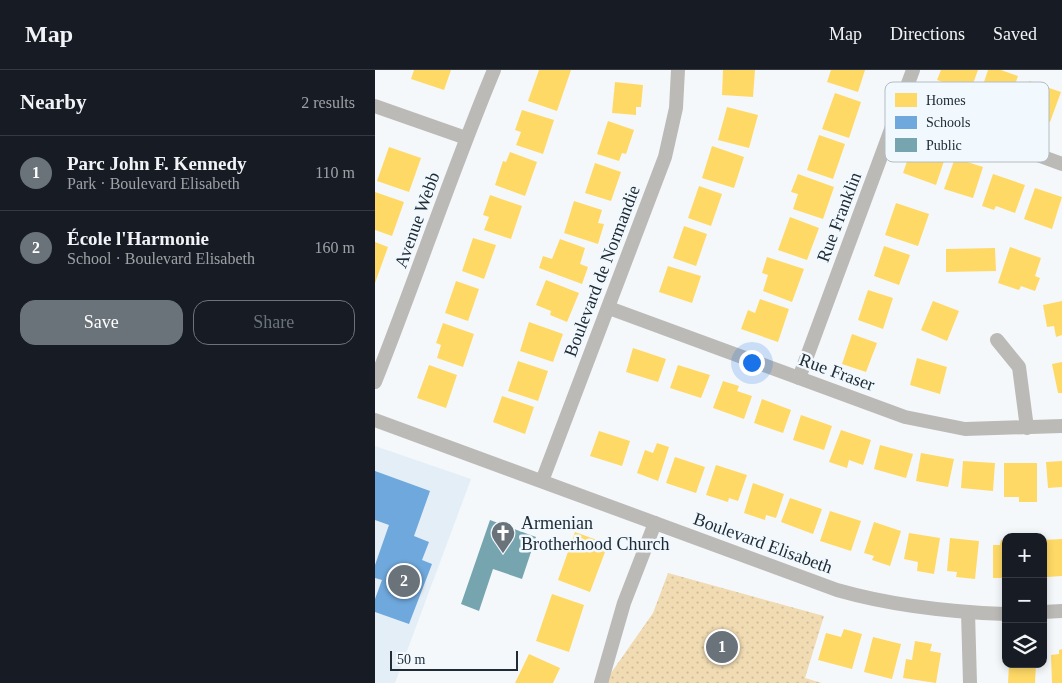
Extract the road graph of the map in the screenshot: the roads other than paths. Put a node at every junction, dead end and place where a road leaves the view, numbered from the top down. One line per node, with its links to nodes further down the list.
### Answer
1 (494, 70): 6 (street, Avenue Webb)
2 (678, 70): 10 (street, Boulevard de Normandie)
3 (913, 70): 4 (street, Rue Franklin)
4 (909, 82)
5 (375, 106): 6 (street)
6 (465, 138): 13 (street, Avenue Webb)
7 (885, 148): 12 (street, Rue Franklin)
8 (1049, 159): 9 (street)
9 (1062, 164)
10 (609, 308): 12 (street, Rue Fraser); 17 (street, Boulevard de Normandie)
11 (997, 340): 16 (street)
12 (799, 378): 16 (street, Rue Fraser)
13 (375, 382)
14 (375, 420): 17 (street, Boulevard Elisabeth)
15 (1062, 426): 16 (street, Rue Fraser)
16 (1027, 428)
17 (542, 481): 18 (street, Boulevard Elisabeth)
18 (655, 523): 20 (street, Boulevard Elisabeth); 23 (street)
19 (1062, 611): 21 (street)
20 (969, 612): 22 (street, Boulevard Elisabeth); 24 (street)
21 (1047, 612)
22 (1002, 614)
23 (601, 683)
24 (970, 683)

